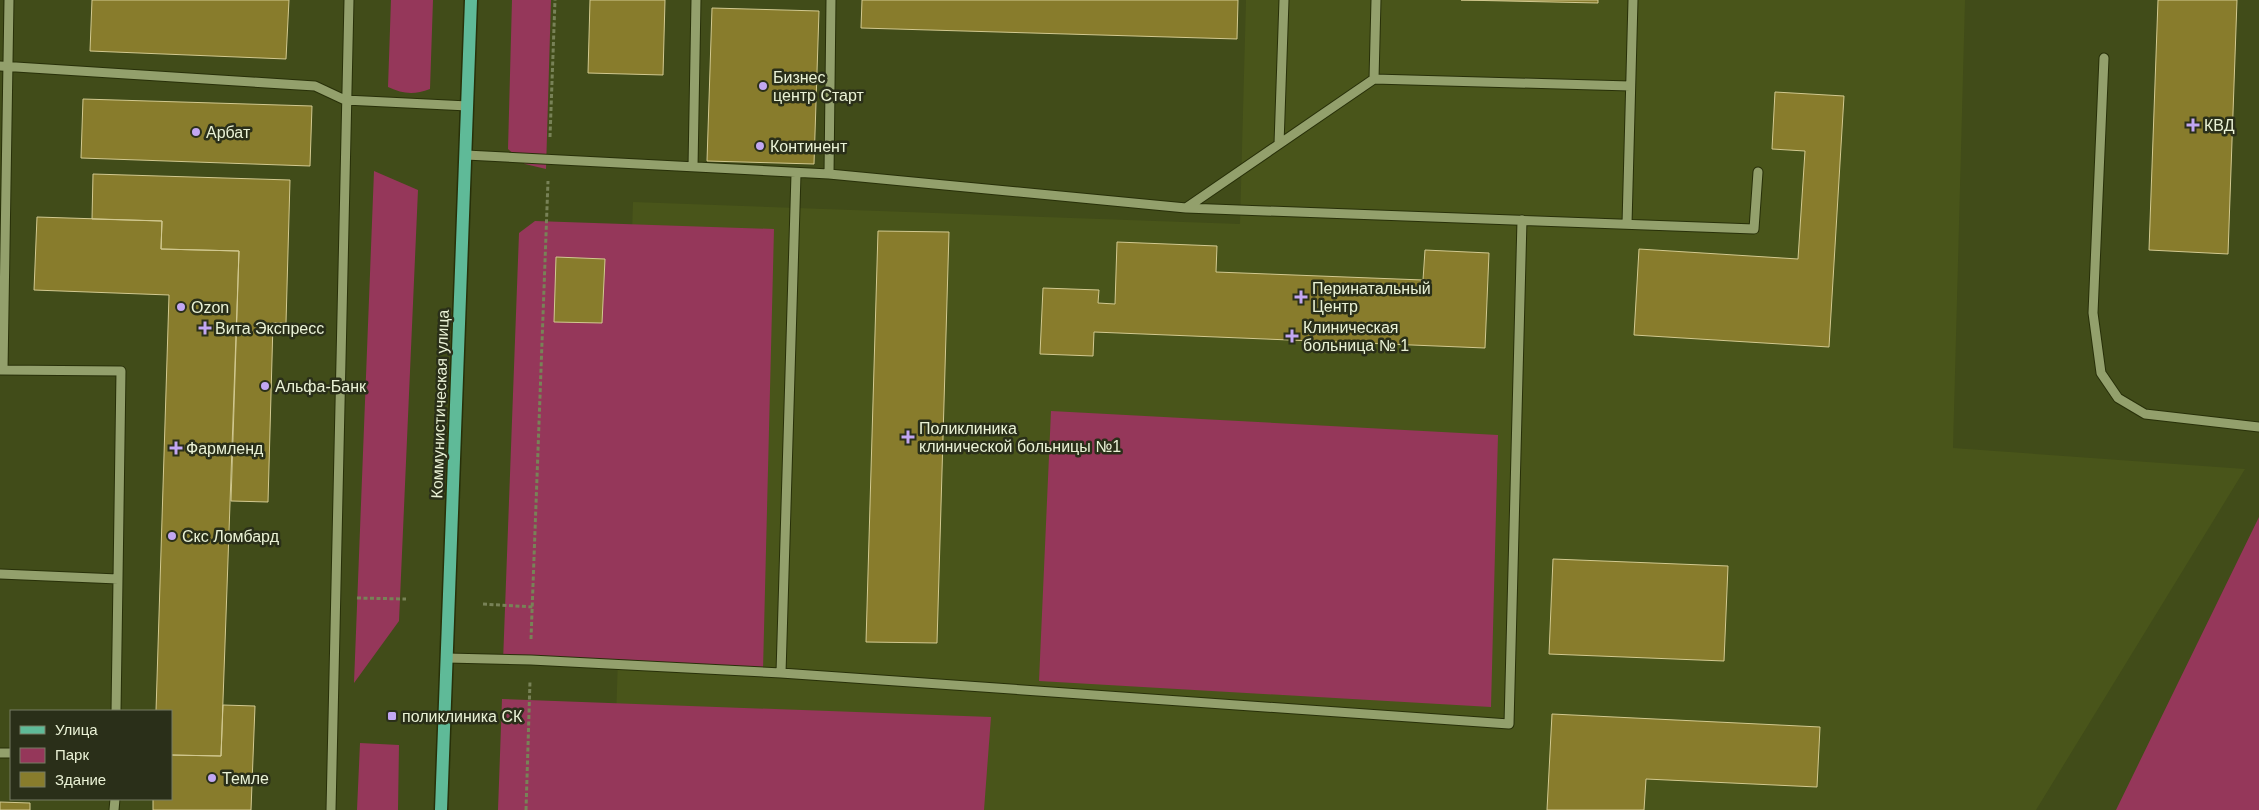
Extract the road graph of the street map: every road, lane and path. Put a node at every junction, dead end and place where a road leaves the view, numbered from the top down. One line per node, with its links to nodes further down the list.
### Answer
1 (9, 0): 11 (lane)
2 (349, 0): 14 (lane)
3 (472, 0): 15 (main road, Коммунистическая улица)
4 (555, 0): 18 (path)
5 (696, 0): 19 (lane)
6 (831, 0): 22 (lane)
7 (1284, 0): 16 (lane)
8 (1376, 0): 12 (lane)
9 (1633, 0): 13 (lane)
10 (2104, 58): 27 (lane)
11 (4, 66): 14 (lane); 26 (lane)
12 (1374, 79): 13 (lane); 16 (lane)
13 (1630, 86): 25 (lane)
14 (345, 100): 15 (lane); 30 (lane)
15 (468, 106): 17 (main road, Коммунистическая улица)
16 (1278, 144): 23 (lane)
17 (466, 155): 18 (lane); 34 (main road, Коммунистическая улица)
18 (549, 160): 19 (lane); 33 (path)
19 (693, 167): 21 (lane)
20 (1758, 172): 25 (lane)
21 (796, 174): 22 (lane); 36 (lane)
22 (829, 174): 23 (lane)
23 (1186, 208): 24 (lane)
24 (1522, 220): 25 (lane); 36 (lane)
25 (1627, 224)
26 (1, 370): 29 (lane)
27 (2259, 427)
28 (0, 574): 29 (lane)
29 (118, 579): 37 (lane)
30 (335, 597): 31 (path); 38 (lane)
31 (406, 599)
32 (482, 604): 33 (path)
33 (533, 607): 35 (path)
34 (447, 658): 35 (lane); 39 (main road, Коммунистическая улица)
35 (531, 660): 36 (lane); 40 (path)
36 (781, 673)
37 (116, 710)
38 (331, 810)
39 (441, 810)
40 (526, 810)

